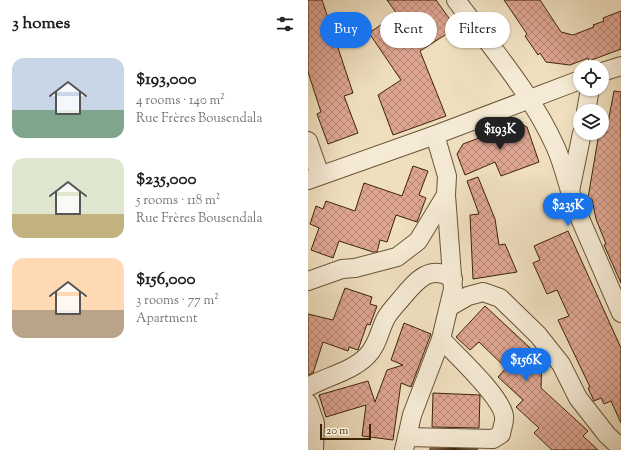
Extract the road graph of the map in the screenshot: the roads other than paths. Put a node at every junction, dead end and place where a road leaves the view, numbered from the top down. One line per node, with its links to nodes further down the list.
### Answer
1 (456, 0): 5 (street)
2 (621, 66): 3 (street)
3 (609, 70)
4 (573, 83): 5 (street)
5 (528, 99): 6 (street); 10 (street)
6 (435, 135): 9 (street); 11 (street)
7 (581, 140): 10 (street)
8 (308, 141): 9 (street)
9 (314, 178)
10 (570, 192): 15 (street)
11 (446, 195): 12 (street); 13 (street)
12 (453, 279): 14 (street); 17 (street)
13 (308, 282)
14 (449, 307): 16 (street); 20 (street)
15 (621, 312)
16 (441, 339): 19 (street); 19 (street)
17 (308, 387)
18 (308, 403): 21 (street)
19 (406, 444)
20 (621, 448)
21 (314, 450)

